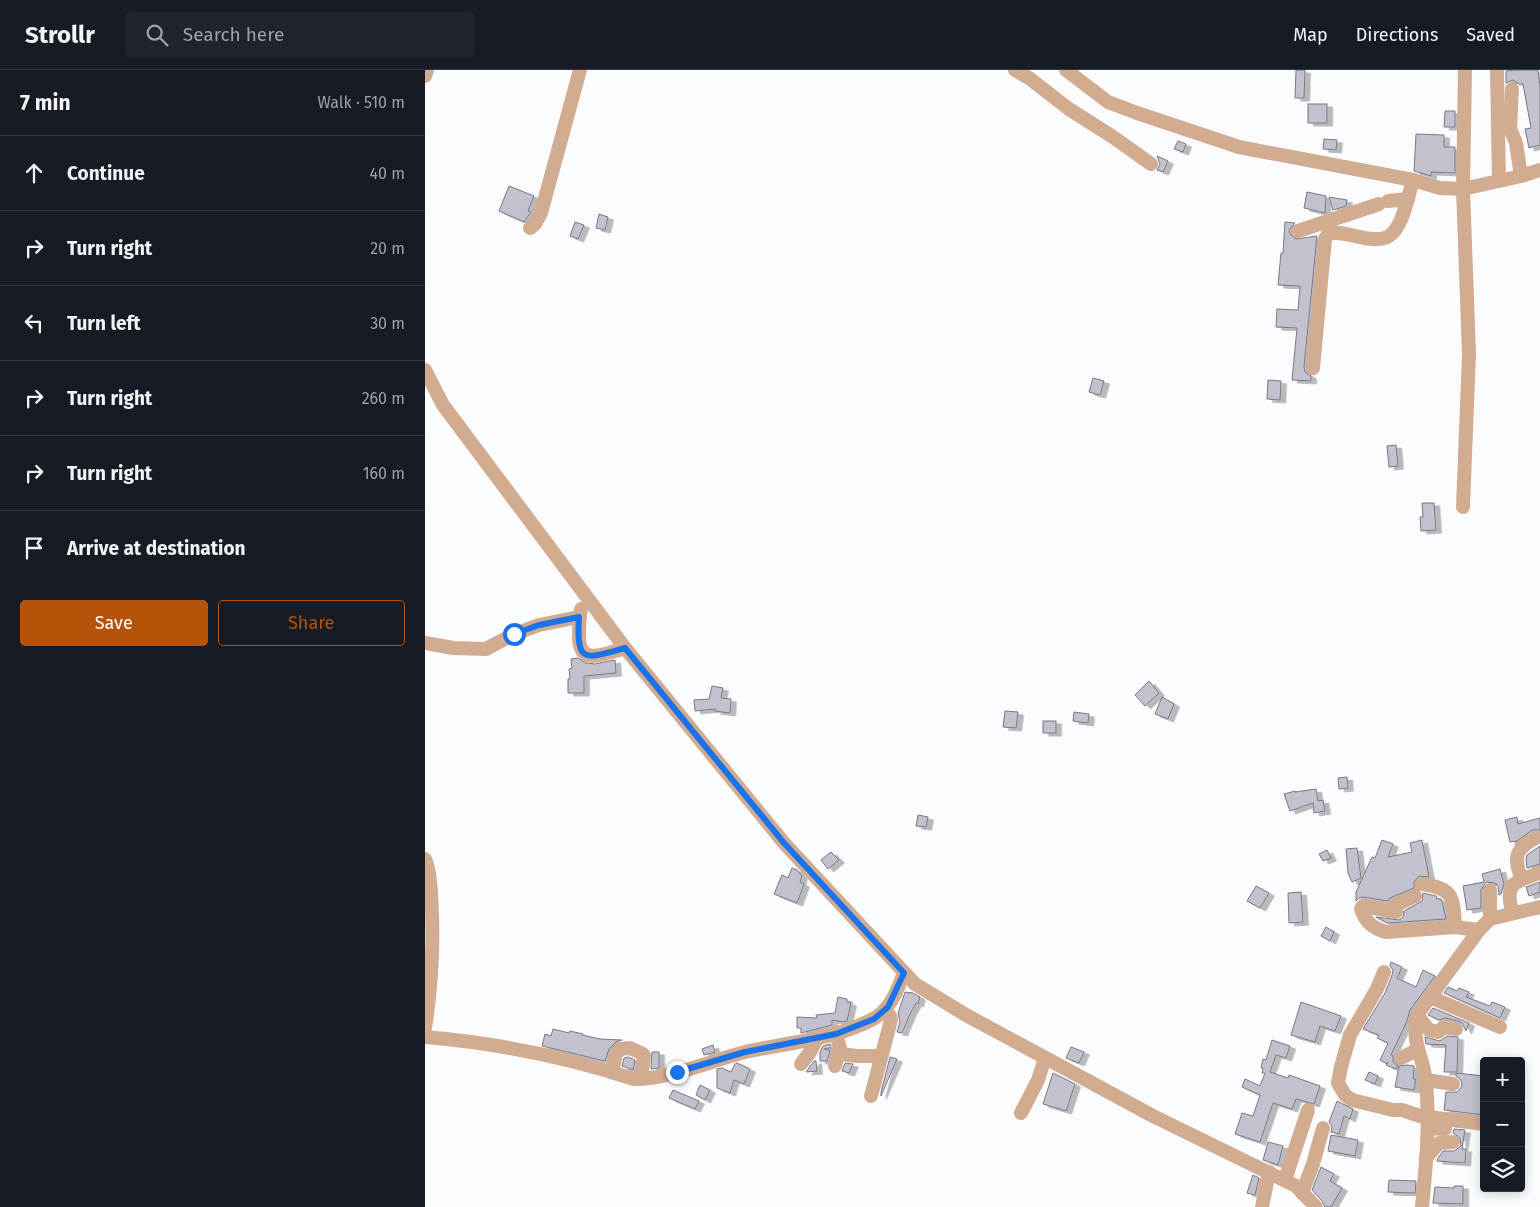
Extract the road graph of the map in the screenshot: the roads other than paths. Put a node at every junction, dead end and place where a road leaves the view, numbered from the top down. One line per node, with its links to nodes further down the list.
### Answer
1 (427, 70): 7 (street)
2 (580, 70): 16 (street)
3 (1015, 70): 9 (street)
4 (1066, 70): 12 (street)
5 (1465, 70): 14 (street)
6 (1497, 70): 13 (street)
7 (425, 76)
8 (1512, 89): 11 (street)
9 (1151, 164)
10 (1540, 170): 11 (street)
11 (1521, 176): 13 (street)
12 (1413, 180): 14 (street); 15 (street)
13 (1499, 181): 14 (street)
14 (1463, 189): 20 (street)
15 (1407, 199): 17 (street); 18 (street)
16 (530, 228)
17 (1297, 231)
18 (1313, 368)
19 (425, 370): 21 (street)
20 (1463, 507)
21 (585, 595): 22 (street); 24 (street)
22 (579, 617): 23 (street); 24 (street)
23 (425, 644)
24 (625, 648): 40 (street)
25 (1536, 838): 28 (street)
26 (425, 859): 45 (street)
27 (1540, 873): 28 (street)
28 (1522, 879): 34 (street)
29 (1421, 884): 36 (street)
30 (1490, 890): 35 (street)
31 (1415, 896): 32 (street)
32 (1394, 906): 37 (street); 37 (street)
33 (1540, 907): 34 (street)
34 (1513, 913): 35 (street)
35 (1490, 919): 38 (street)
36 (1455, 926): 37 (street); 38 (street)
37 (1400, 930)
38 (1479, 930): 41 (street)
39 (1384, 972): 62 (street)
40 (904, 973): 42 (street); 52 (street)
41 (1430, 997): 43 (street); 44 (street)
42 (884, 1011): 47 (street); 51 (street)
43 (1417, 1015): 46 (street); 50 (street)
44 (1500, 1027)
45 (425, 1028)
46 (1456, 1029)
47 (836, 1034): 49 (street); 51 (street)
48 (425, 1037): 55 (street)
49 (817, 1037): 54 (street); 56 (street)
50 (1417, 1050): 53 (street); 57 (street)
51 (881, 1056): 59 (street)
52 (1045, 1058): 61 (street); 68 (street)
53 (1401, 1058)
54 (801, 1064)
55 (613, 1072): 56 (street); 56 (street)
56 (641, 1079)
57 (1426, 1080): 58 (street); 62 (street)
58 (1453, 1084)
59 (871, 1096)
60 (1308, 1110): 69 (street)
61 (1021, 1113)
62 (1428, 1123): 63 (street); 65 (street); 67 (street)
63 (1480, 1124)
64 (1323, 1128): 70 (street)
65 (1445, 1129)
66 (1453, 1142): 67 (street)
67 (1426, 1158): 73 (street)
68 (1269, 1172): 69 (street); 71 (street)
69 (1285, 1180): 70 (street)
70 (1302, 1193): 72 (street)
71 (1262, 1207)
72 (1315, 1207)
73 (1422, 1207)

